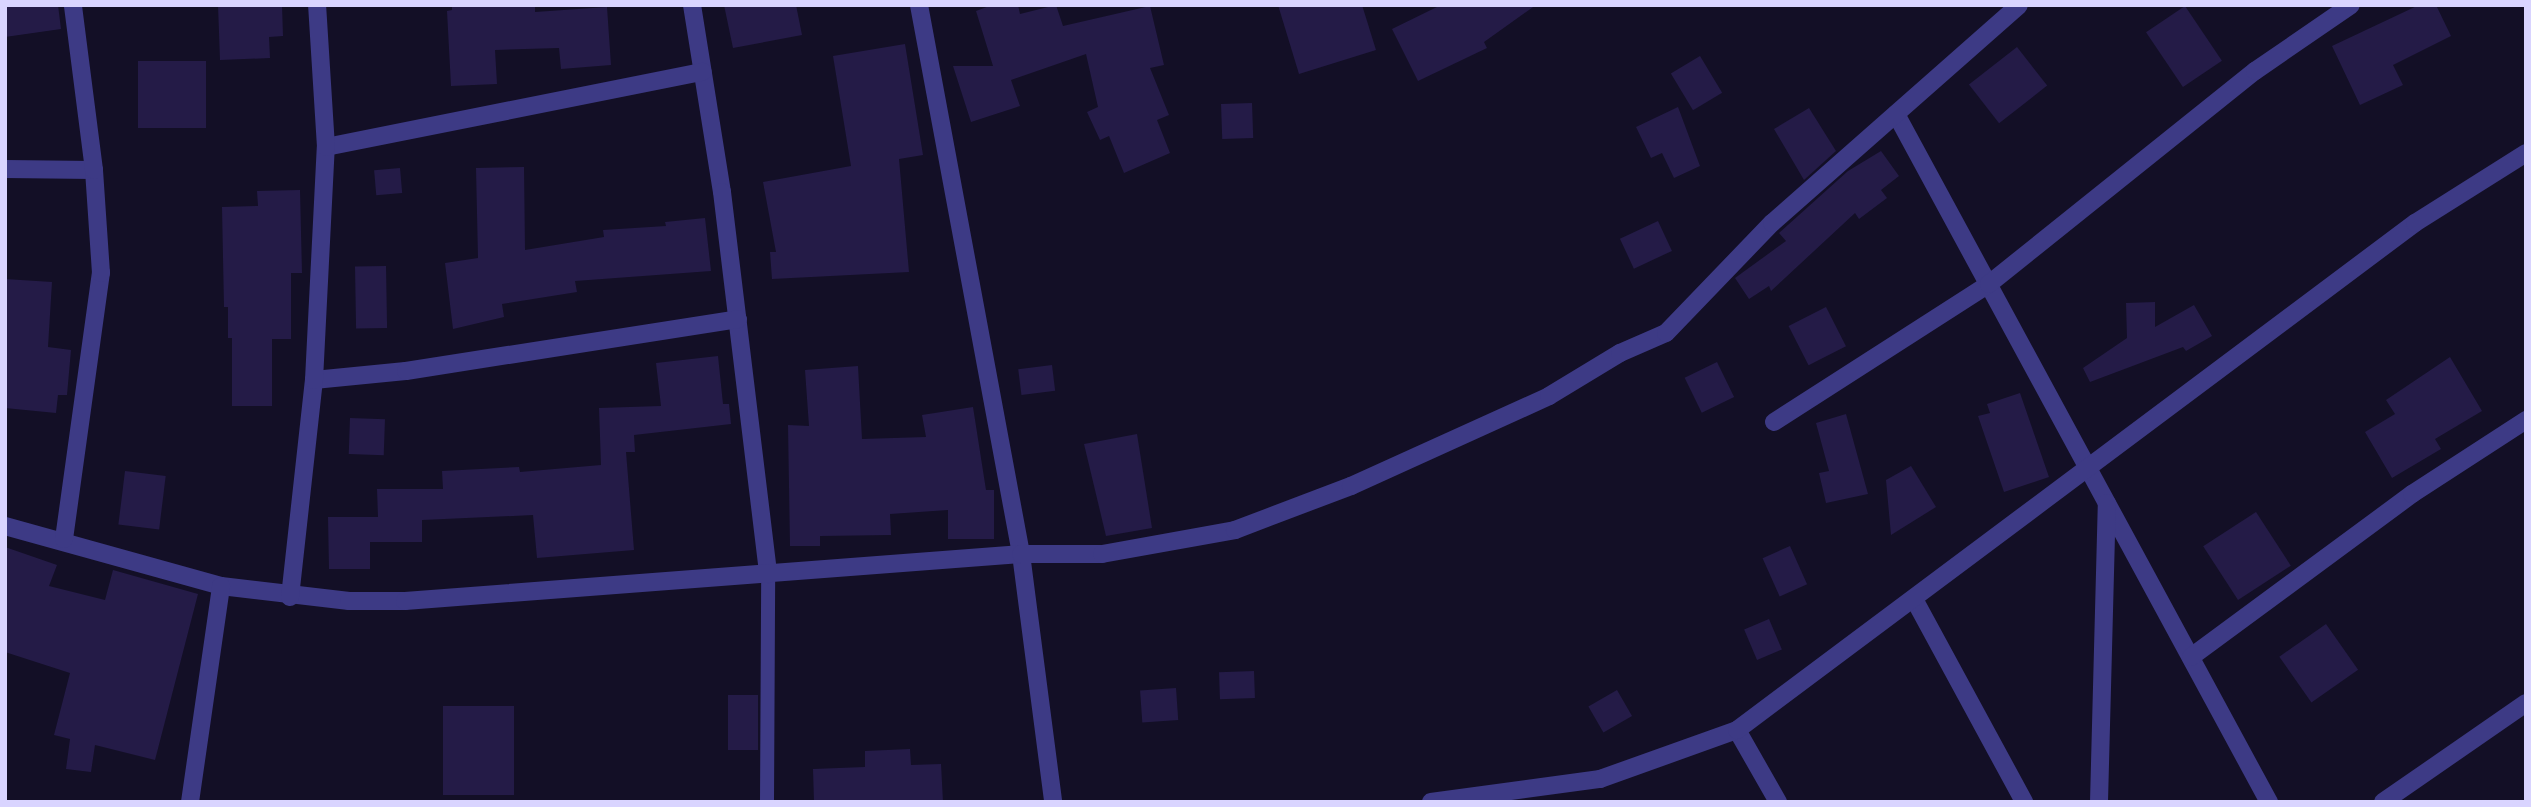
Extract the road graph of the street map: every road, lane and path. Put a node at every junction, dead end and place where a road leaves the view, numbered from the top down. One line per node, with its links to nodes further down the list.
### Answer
1 (73, 5): 12 (street)
2 (317, 5): 9 (street)
3 (692, 5): 7 (street)
4 (919, 5): 22 (street)
5 (2019, 5): 8 (street)
6 (2351, 5): 13 (street)
7 (703, 72): 9 (street); 14 (street)
8 (1896, 114): 13 (street); 22 (street)
9 (326, 147): 15 (street)
10 (2526, 153): 18 (street)
11 (5, 169): 12 (street)
12 (94, 170): 21 (street)
13 (1989, 284): 17 (street); 18 (street)
14 (738, 319): 15 (street); 23 (street)
15 (314, 380): 25 (street)
16 (2526, 420): 27 (street)
17 (1773, 422)
18 (2089, 469): 19 (street); 26 (street)
19 (2107, 503): 27 (street); 36 (street)
20 (5, 526): 21 (street)
21 (64, 539): 24 (street)
22 (1021, 554): 23 (street); 32 (street)
23 (768, 574): 25 (street); 31 (lane)
24 (222, 586): 25 (street); 30 (street)
25 (290, 597)
26 (1914, 599): 29 (street); 35 (street)
27 (2190, 657): 37 (street)
28 (2526, 703): 38 (street)
29 (1737, 730): 33 (street); 34 (street)
30 (190, 802)
31 (767, 802)
32 (1053, 802)
33 (1431, 802)
34 (1778, 802)
35 (2024, 802)
36 (2099, 802)
37 (2269, 802)
38 (2383, 802)

